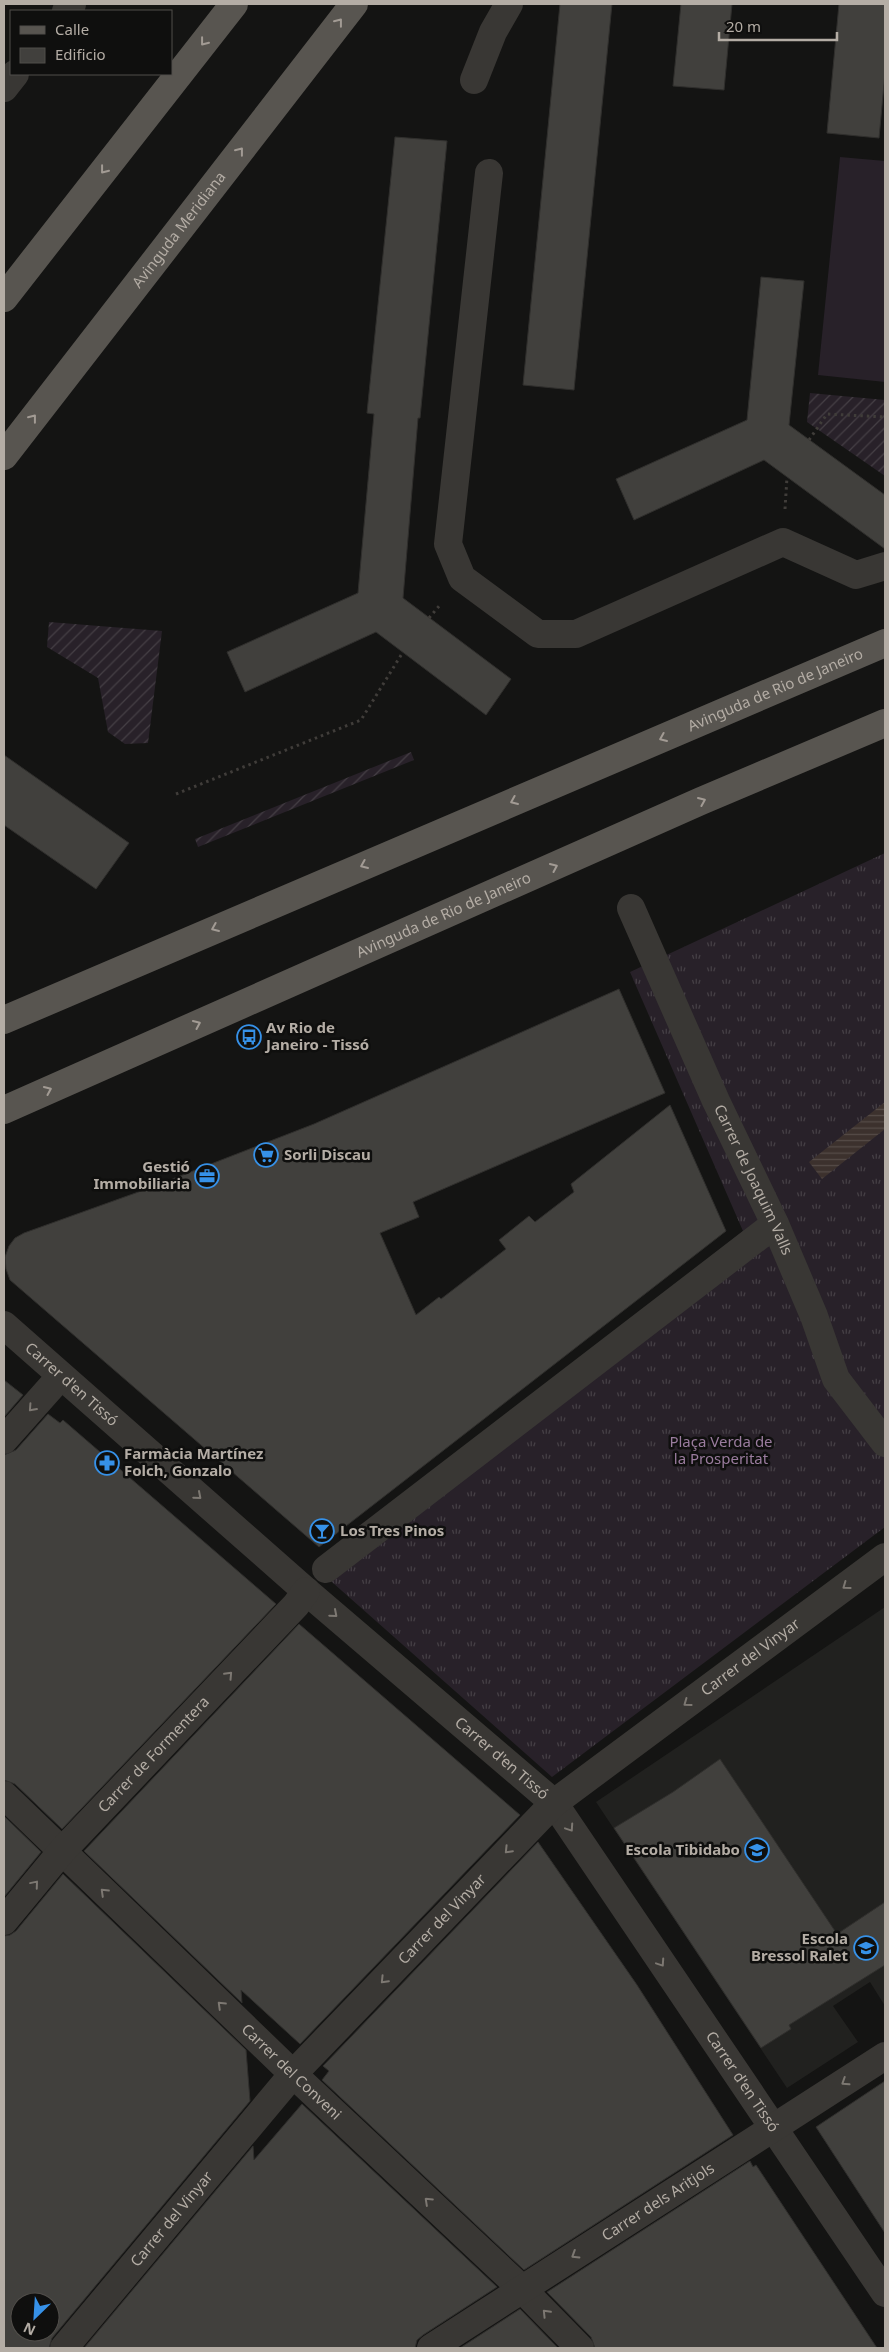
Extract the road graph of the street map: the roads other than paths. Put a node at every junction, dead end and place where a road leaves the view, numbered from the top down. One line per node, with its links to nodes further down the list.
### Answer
1 (234, 4): 8 (main road, one-way to 8)
2 (354, 4): 9 (main road, Avinguda Meridiana, one-way to 2)
3 (509, 4): 5 (street)
4 (14, 75): 6 (street)
5 (474, 80)
6 (4, 88)
7 (489, 173): 10 (street)
8 (4, 298)
9 (4, 456)
10 (885, 566)
11 (885, 644): 14 (main road, Avinguda de Rio de Janeiro, one-way to 14)
12 (885, 724): 15 (main road, Avinguda de Rio de Janeiro, one-way to 12)
13 (631, 908): 16 (street, Carrer de Joaquim Valls)
14 (4, 1020)
15 (4, 1110)
16 (775, 1224): 20 (street, Carrer de Joaquim Valls); 22 (street)
17 (4, 1325): 18 (street, Carrer d'en Tissó)
18 (60, 1377): 19 (street, one-way to 19); 23 (street, Carrer d'en Tissó, one-way to 23)
19 (4, 1440)
20 (885, 1443)
21 (885, 1557): 25 (street, Carrer del Vinyar, one-way to 25)
22 (326, 1569)
23 (306, 1590): 25 (street, Carrer d'en Tissó, one-way to 25); 26 (street, Carrer de Formentera, one-way to 23)
24 (4, 1796): 26 (street, Carrer del Conveni)
25 (554, 1803): 29 (street, Carrer del Vinyar, one-way to 29); 30 (street, Carrer d'en Tissó, one-way to 30)
26 (62, 1851): 27 (street, Carrer de Formentera, one-way to 26); 29 (street, Carrer del Conveni, one-way to 26)
27 (4, 1921)
28 (885, 2056): 30 (street, Carrer dels Aritjols, one-way to 30)
29 (293, 2074): 31 (street, Carrer del Conveni, one-way to 29); 33 (street, Carrer del Vinyar)
30 (774, 2128): 31 (street, Carrer dels Aritjols, one-way to 31); 32 (street, Carrer d'en Tissó)
31 (522, 2289): 34 (street, Carrer dels Aritjols); 35 (street, Carrer del Conveni, one-way to 31)
32 (885, 2293)
33 (64, 2348)
34 (431, 2348)
35 (580, 2348)

